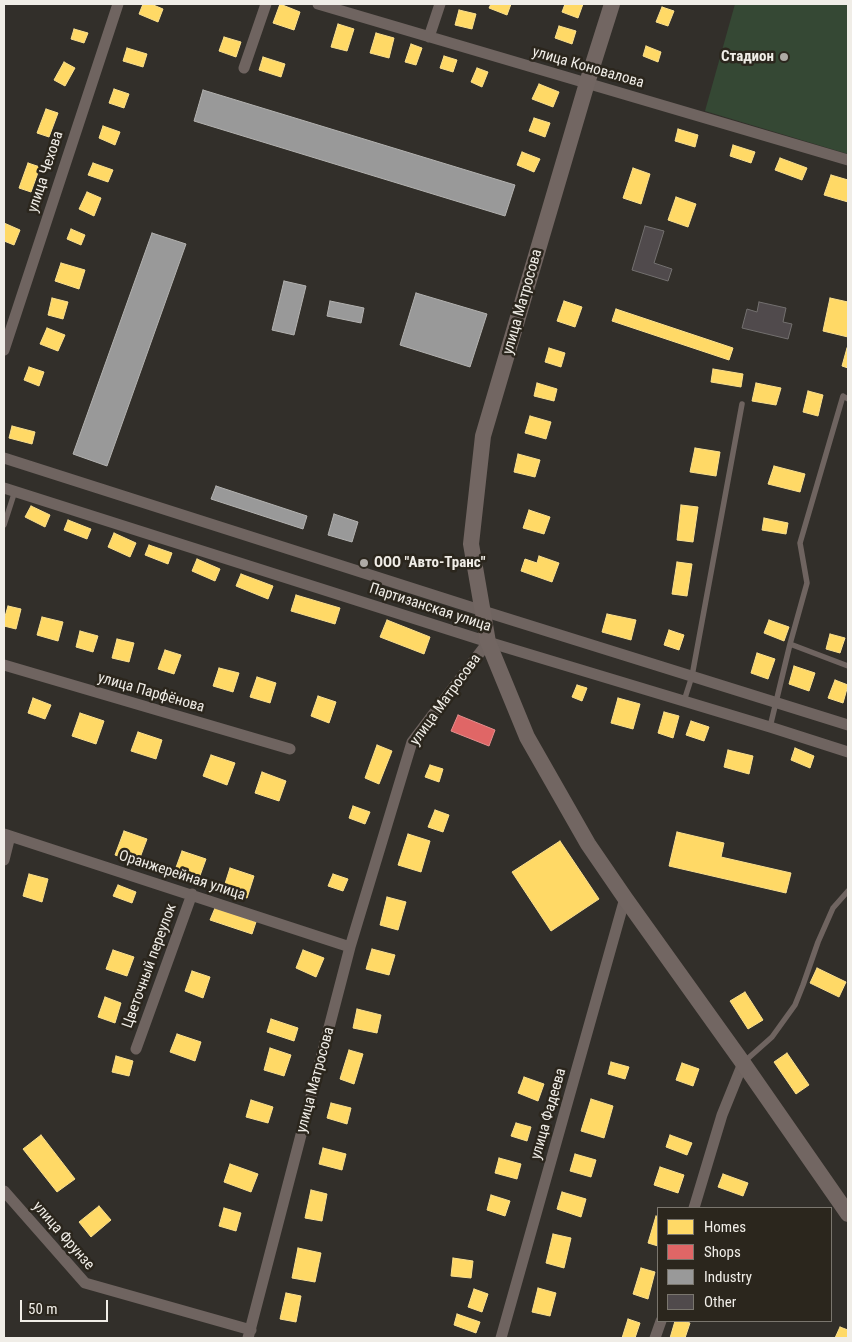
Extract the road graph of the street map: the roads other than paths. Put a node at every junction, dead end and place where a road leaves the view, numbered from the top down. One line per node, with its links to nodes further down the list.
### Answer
1 (118, 4): 10 (street, улица Чехова)
2 (266, 4): 7 (street)
3 (318, 4): 6 (street, улица Коновалова)
4 (440, 4): 6 (street)
5 (612, 4): 8 (main road, улица Матросова)
6 (429, 37): 8 (street, улица Коновалова)
7 (244, 68)
8 (587, 83): 9 (street, улица Коновалова); 16 (main road, улица Матросова)
9 (848, 160)
10 (4, 350)
11 (848, 399): 18 (lane)
12 (742, 404): 21 (lane)
13 (4, 458): 16 (street, Партизанская улица)
14 (9, 490): 15 (lane); 17 (street, Партизанская улица)
15 (4, 525)
16 (483, 611): 17 (main road, улица Матросова); 21 (street, Партизанская улица)
17 (488, 642): 22 (street, Партизанская улица); 32 (main road); 33 (street, улица Матросова)
18 (790, 644): 20 (lane); 23 (lane)
19 (4, 665): 26 (street, улица Парфёнова)
20 (848, 666)
21 (692, 676): 22 (lane); 23 (street, Партизанская улица)
22 (684, 701): 25 (street, Партизанская улица)
23 (776, 703): 24 (street, Партизанская улица); 25 (lane)
24 (848, 725)
25 (770, 726): 27 (street, Партизанская улица)
26 (290, 750)
27 (848, 752)
28 (7, 835): 29 (street); 31 (street, Оранжерейная улица)
29 (4, 860)
30 (848, 891): 35 (lane)
31 (192, 894): 33 (street, Оранжерейная улица); 34 (street, Цветочный переулок)
32 (625, 898): 35 (main road); 41 (street, улица Фадеева)
33 (350, 947): 40 (street, улица Матросова)
34 (136, 1049)
35 (743, 1063): 37 (street); 38 (main road)
36 (4, 1191): 40 (street, улица Фрунзе)
37 (694, 1207)
38 (848, 1214)
39 (661, 1322): 42 (street)
40 (250, 1334)
41 (501, 1338)
42 (656, 1338)

